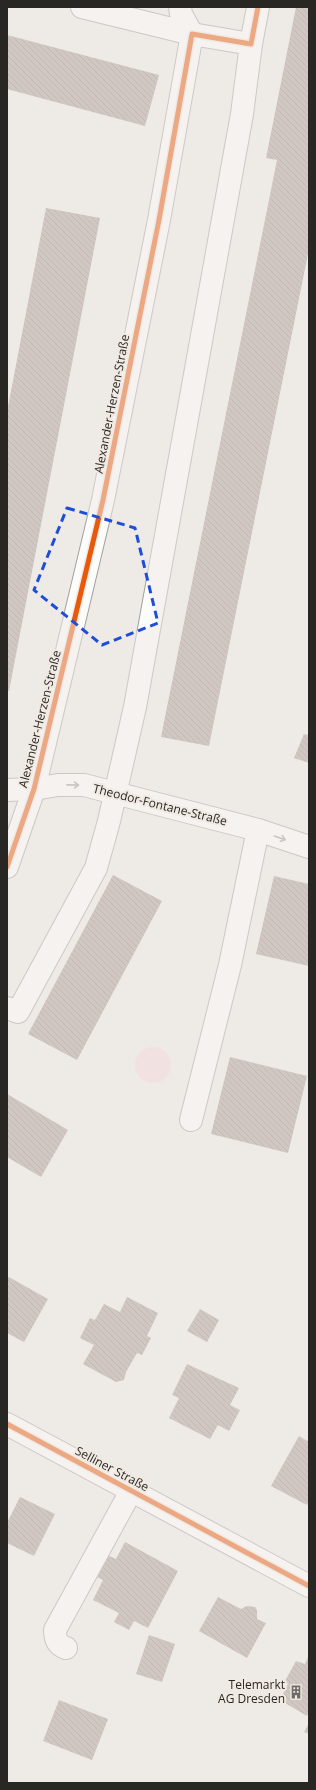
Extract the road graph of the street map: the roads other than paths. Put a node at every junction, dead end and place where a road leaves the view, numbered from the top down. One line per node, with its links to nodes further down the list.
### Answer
1 (82, 7): 4 (street)
2 (180, 7): 4 (street)
3 (258, 7): 5 (street)
4 (192, 34): 5 (street); 6 (street, Alexander-Herzen-Straße)
5 (251, 44): 8 (street)
6 (34, 789): 7 (street, Theodor-Fontane-Straße); 8 (street, Theodor-Fontane-Straße, one-way to 8); 11 (street, Alexander-Herzen-Straße)
7 (7, 790)
8 (116, 793): 9 (street, Theodor-Fontane-Straße); 12 (street)
9 (258, 830): 10 (street, Theodor-Fontane-Straße, one-way to 10); 13 (street)
10 (309, 847)
11 (7, 867)
12 (7, 1008)
13 (191, 1120)
14 (7, 1424): 15 (street, Selliner Straße)
15 (131, 1491): 16 (street, Selliner Straße); 17 (street)
16 (309, 1586)
17 (66, 1648)

